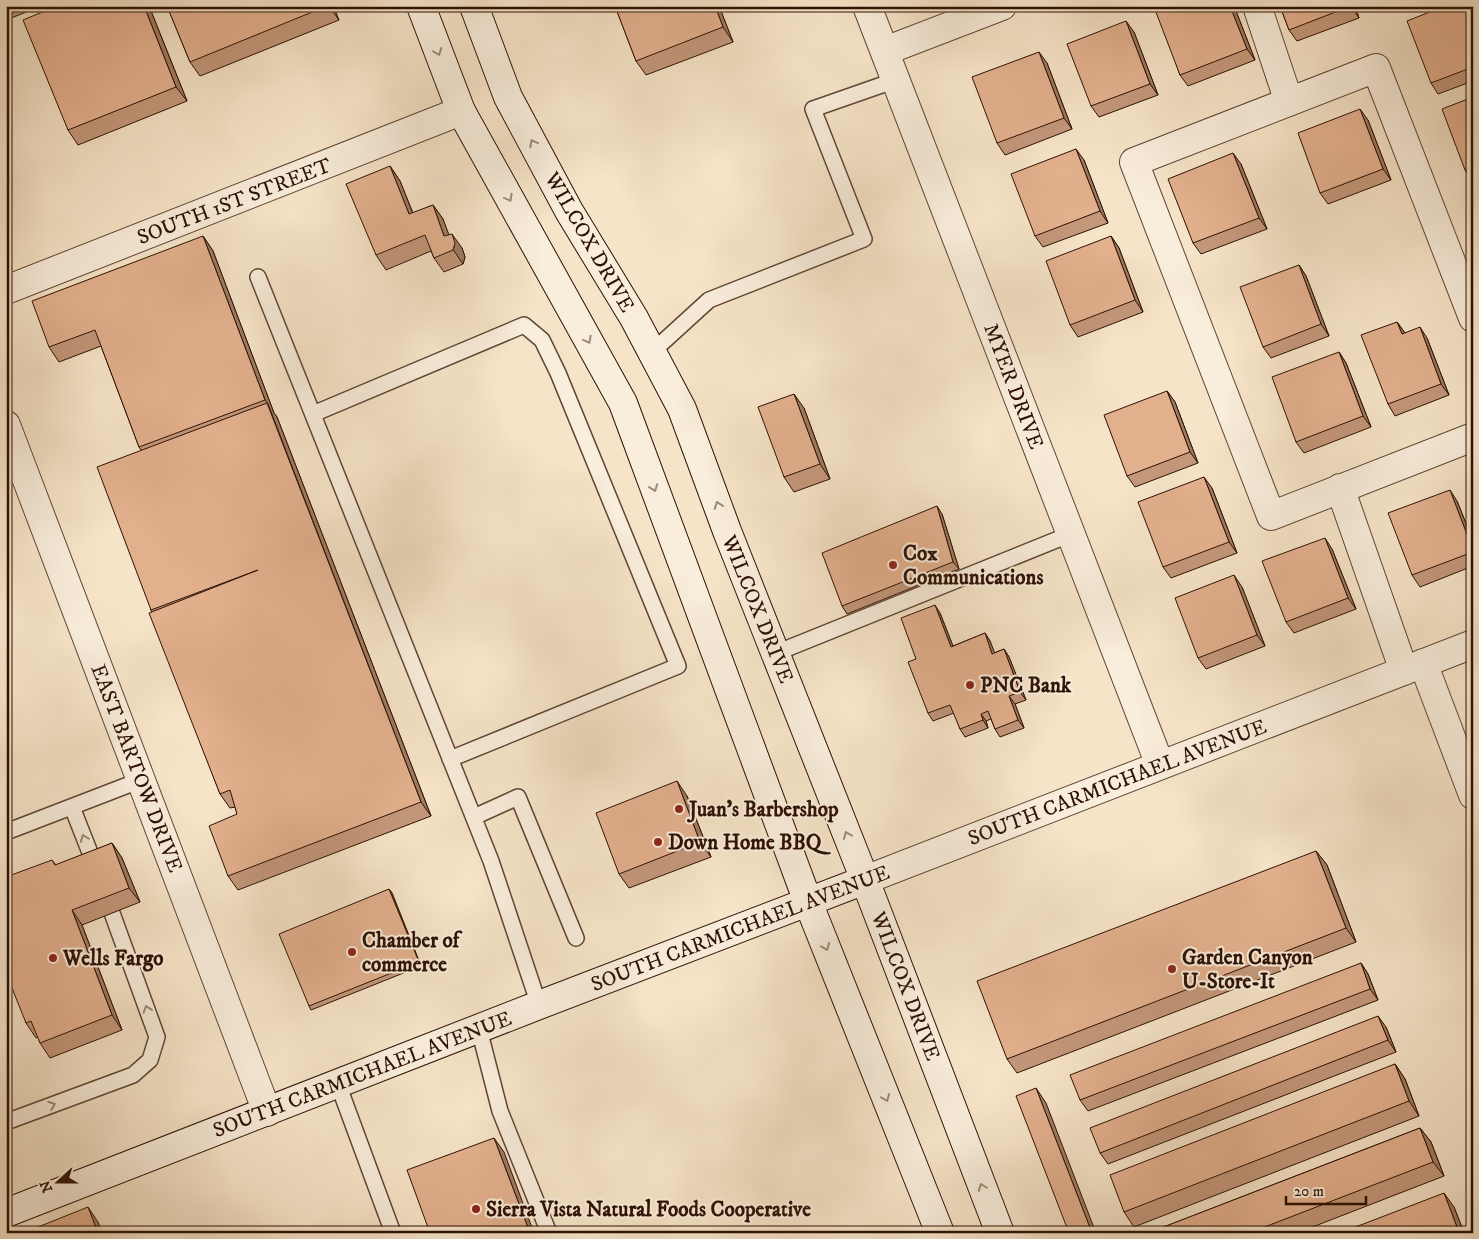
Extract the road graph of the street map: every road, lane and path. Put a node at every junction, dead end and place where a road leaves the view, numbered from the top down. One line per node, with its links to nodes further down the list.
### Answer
1 (421, 6): 9 (street, one-way to 9)
2 (474, 6): 13 (street, WILCOX DRIVE, one-way to 2)
3 (868, 6): 6 (street, MYER DRIVE)
4 (1002, 6): 6 (street)
5 (1257, 6): 8 (street)
6 (885, 51): 7 (street, MYER DRIVE)
7 (896, 80): 13 (lane); 18 (street, MYER DRIVE)
8 (1289, 102): 12 (street); 17 (street)
9 (461, 111): 11 (street, SOUTH 1ST STREET); 31 (street, one-way to 31)
10 (258, 277): 14 (lane)
11 (6, 290)
12 (1473, 318)
13 (652, 352): 20 (street, WILCOX DRIVE, one-way to 13)
14 (312, 414): 22 (lane); 22 (lane)
15 (6, 425): 24 (street, EAST BARTOW DRIVE)
16 (1473, 437): 17 (street)
17 (1340, 488): 21 (street)
18 (1071, 534): 20 (lane); 23 (street, MYER DRIVE)
19 (1473, 644): 21 (street, SOUTH CARMICHAEL AVENUE)
20 (776, 653): 30 (street, WILCOX DRIVE, one-way to 20)
21 (1413, 667): 23 (street, SOUTH CARMICHAEL AVENUE); 25 (street)
22 (450, 759): 27 (lane)
23 (1160, 765): 30 (street, SOUTH CARMICHAEL AVENUE)
24 (141, 780): 26 (lane); 37 (street, EAST BARTOW DRIVE)
25 (1473, 795)
26 (72, 807): 28 (lane); 29 (lane, one-way to 26)
27 (474, 817): 33 (lane); 34 (lane)
28 (6, 832)
29 (96, 868)
30 (865, 880): 31 (street, SOUTH CARMICHAEL AVENUE); 43 (street, WILCOX DRIVE, one-way to 30)
31 (808, 902): 34 (street, SOUTH CARMICHAEL AVENUE); 42 (street, one-way to 42)
32 (112, 913): 38 (lane, one-way to 32)
33 (576, 938)
34 (539, 1005): 35 (street, SOUTH CARMICHAEL AVENUE)
35 (479, 1029): 36 (street, SOUTH CARMICHAEL AVENUE); 41 (lane)
36 (338, 1084): 37 (street, SOUTH CARMICHAEL AVENUE); 40 (lane)
37 (267, 1112): 39 (street, SOUTH CARMICHAEL AVENUE)
38 (6, 1122)
39 (6, 1213)
40 (394, 1233)
41 (549, 1233)
42 (940, 1233)
43 (1000, 1233)

